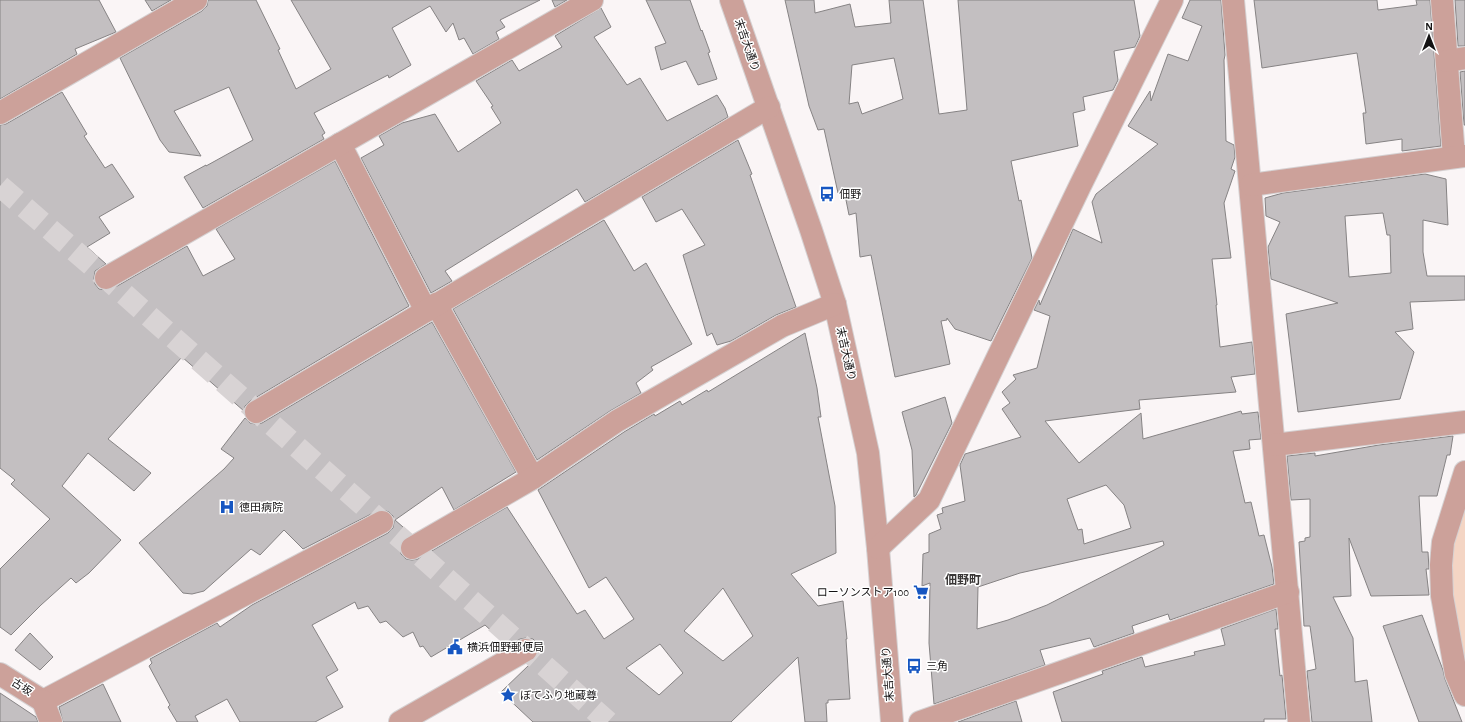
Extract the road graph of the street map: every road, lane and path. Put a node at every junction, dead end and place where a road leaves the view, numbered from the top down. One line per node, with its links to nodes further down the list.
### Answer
1 (196, 0): 9 (street)
2 (592, 0): 10 (street)
3 (731, 0): 8 (street, 末吉大通り)
4 (1172, 0): 23 (street)
5 (1233, 0): 12 (street)
6 (1442, 0): 7 (street)
7 (1456, 59): 11 (street)
8 (769, 107): 14 (street, 末吉大通り); 15 (street)
9 (0, 114)
10 (340, 144): 13 (street); 15 (street)
11 (1460, 156): 12 (street)
12 (1251, 185): 18 (street)
13 (106, 278)
14 (835, 304): 20 (street); 23 (street, 末吉大通り)
15 (431, 308): 16 (street); 20 (street)
16 (256, 412)
17 (1465, 422): 18 (street)
18 (1274, 445): 24 (street)
19 (1465, 472): 27 (street)
20 (533, 478): 22 (street)
21 (382, 522): 28 (street)
22 (412, 548)
23 (878, 548): 31 (street, 末吉大通り)
24 (1288, 592): 32 (street); 33 (street)
25 (526, 650): 30 (street)
26 (0, 674): 28 (street, 古坂)
27 (1465, 695)
28 (43, 700): 29 (street)
29 (51, 722)
30 (400, 722)
31 (892, 722)
32 (920, 722)
33 (1299, 722)

